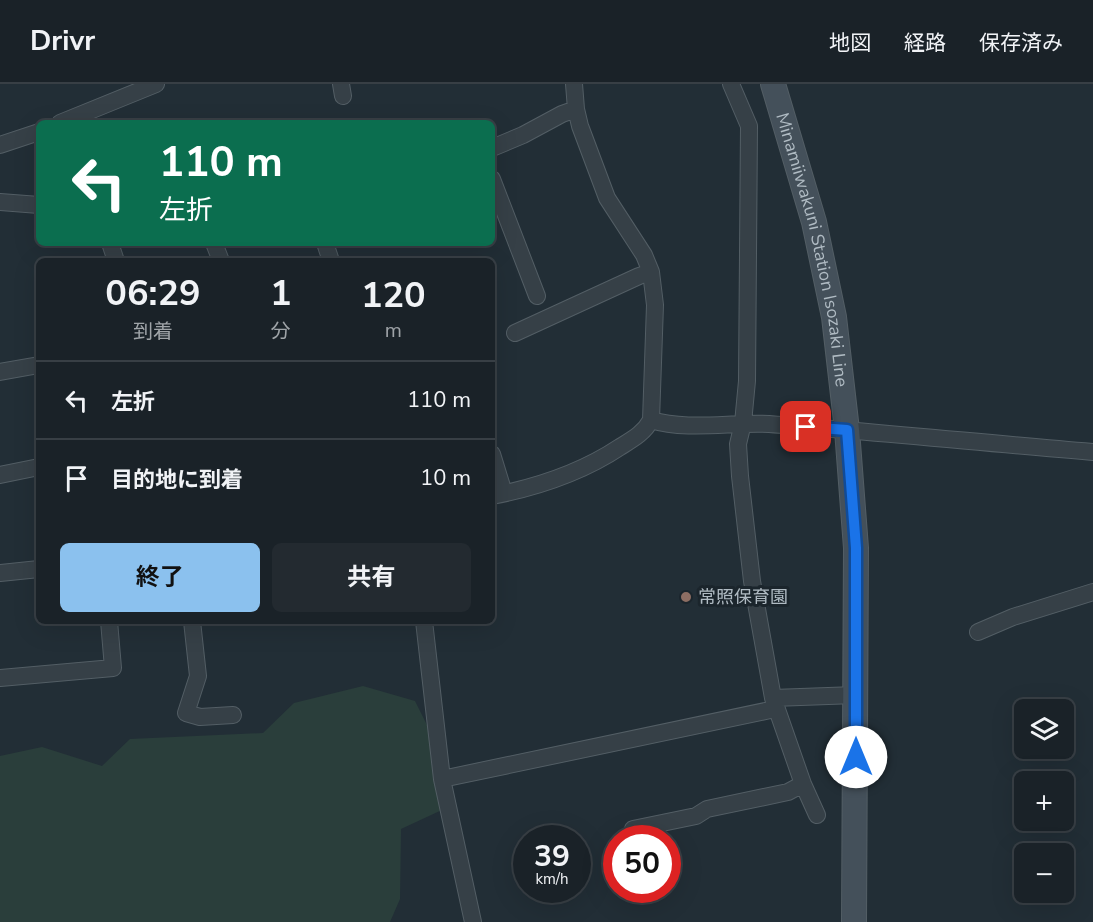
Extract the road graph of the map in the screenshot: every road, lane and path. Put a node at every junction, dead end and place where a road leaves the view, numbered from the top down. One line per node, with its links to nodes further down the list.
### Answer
1 (156, 84): 6 (street)
2 (574, 84): 5 (street)
3 (731, 84): 19 (street)
4 (773, 84): 20 (main road, Minamiiwakuni Station Isozaki Line)
5 (576, 109): 9 (street); 13 (street)
6 (67, 120)
7 (36, 133): 8 (street)
8 (0, 145)
9 (495, 147)
10 (495, 187): 14 (street)
11 (0, 202): 12 (street)
12 (36, 205)
13 (651, 272): 15 (street); 18 (street)
14 (537, 296)
15 (515, 333)
16 (36, 366): 17 (street)
17 (0, 372)
18 (651, 420): 19 (street); 25 (street)
19 (743, 423): 20 (street); 35 (street)
20 (847, 430): 21 (street); 34 (main road, Minamiiwakuni Station Isozaki Line)
21 (1093, 452)
22 (36, 468): 24 (street)
23 (495, 474): 25 (street)
24 (0, 475)
25 (498, 494)
26 (36, 569): 27 (street)
27 (0, 573)
28 (1093, 592): 32 (street)
29 (109, 624): 33 (street)
30 (192, 624): 36 (street)
31 (424, 624): 37 (street)
32 (978, 632)
33 (0, 678)
34 (856, 695): 35 (street); 42 (main road, Minamiiwakuni Station Isozaki Line)
35 (774, 704): 37 (street); 38 (street)
36 (233, 715)
37 (442, 779): 41 (street)
38 (803, 784): 39 (street); 40 (street)
39 (817, 815)
40 (652, 825)
41 (473, 922)
42 (854, 922)

